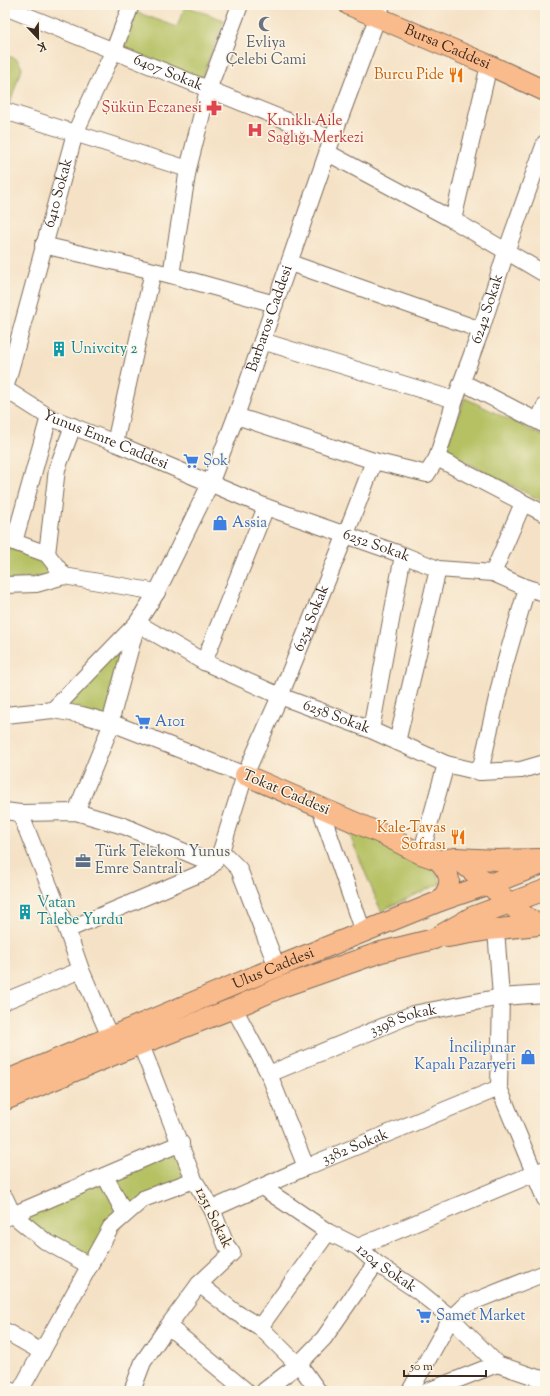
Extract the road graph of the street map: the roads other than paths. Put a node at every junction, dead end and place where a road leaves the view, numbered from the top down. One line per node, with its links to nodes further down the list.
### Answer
1 (132, 5): 6 (street, 6410 Sokak)
2 (240, 5): 8 (street)
3 (349, 5): 5 (main road, Bursa Caddesi)
4 (5, 7): 6 (street, 6407 Sokak)
5 (380, 11): 7 (main road, Bursa Caddesi); 13 (street, Barbaros Caddesi)
6 (114, 50): 8 (street, 6407 Sokak); 11 (street, 6410 Sokak)
7 (489, 65): 9 (main road, Bursa Caddesi); 15 (street)
8 (208, 90): 13 (street, 6407 Sokak); 14 (street)
9 (545, 92)
10 (5, 111): 11 (street)
11 (75, 134): 14 (street); 16 (street, 6410 Sokak)
12 (545, 143): 17 (street, 6242 Sokak)
13 (330, 146): 15 (street, 6407 Sokak); 18 (street, Barbaros Caddesi)
14 (188, 169): 21 (street)
15 (453, 220): 17 (street, 6407 Sokak)
16 (43, 245): 19 (street); 26 (street, 6410 Sokak)
17 (506, 252): 20 (street, 6407 Sokak); 23 (street, 6242 Sokak)
18 (290, 263): 22 (street, Barbaros Caddesi); 23 (street)
19 (153, 271): 21 (street); 33 (street)
20 (545, 274)
21 (171, 275): 22 (street)
22 (275, 304): 24 (street, Barbaros Caddesi)
23 (481, 330): 25 (street, 6242 Sokak)
24 (262, 341): 27 (street); 29 (street, Barbaros Caddesi)
25 (462, 382): 27 (street, 6242 Sokak); 31 (street)
26 (5, 389): 30 (street, Yunus Emre Caddesi)
27 (455, 400): 34 (street, 6242 Sokak)
28 (545, 406): 31 (street)
29 (236, 416): 35 (street); 36 (street, Barbaros Caddesi)
30 (49, 417): 32 (street, Yunus Emre Caddesi); 41 (street)
31 (541, 422)
32 (73, 426): 33 (street, Yunus Emre Caddesi); 42 (street)
33 (115, 443): 36 (street, Yunus Emre Caddesi)
34 (437, 458): 35 (street, 6242 Sokak); 37 (street)
35 (374, 460): 40 (street, 6254 Sokak)
36 (210, 484): 38 (street, 6252 Sokak); 49 (street, Barbaros Caddesi)
37 (523, 503): 39 (street); 45 (street)
38 (266, 507): 40 (street, 6252 Sokak); 51 (street)
39 (545, 514)
40 (346, 534): 43 (street, 6252 Sokak); 52 (street, 6254 Sokak)
41 (10, 541): 42 (street)
42 (46, 554): 46 (street)
43 (403, 554): 44 (street, 6252 Sokak); 56 (street)
44 (438, 569): 45 (street, 6252 Sokak); 57 (street)
45 (493, 573): 48 (street, 6252 Sokak)
46 (64, 576): 47 (street); 49 (street)
47 (5, 585)
48 (539, 588): 60 (street)
49 (157, 592): 50 (street, Barbaros Caddesi)
50 (137, 623): 51 (street, 6258 Sokak); 53 (street, Barbaros Caddesi); 55 (street, Barbaros Caddesi)
51 (204, 662): 52 (street, 6258 Sokak)
52 (280, 696): 56 (street, 6258 Sokak); 61 (street, 6254 Sokak)
53 (53, 710): 54 (street, Tokat Caddesi); 55 (street, Tokat Caddesi)
54 (5, 715)
55 (111, 723): 61 (street, Tokat Caddesi); 64 (street, Barbaros Caddesi)
56 (371, 730): 57 (street, 6258 Sokak)
57 (397, 742): 59 (street, 6258 Sokak)
58 (545, 763): 60 (street, 6258 Sokak)
59 (446, 764): 60 (street, 6258 Sokak); 66 (street)
60 (480, 772)
61 (245, 776): 62 (main road, Tokat Caddesi); 65 (street, 6254 Sokak)
62 (320, 808): 66 (main road, Tokat Caddesi); 77 (street)
63 (12, 812): 64 (street); 76 (street)
64 (76, 812): 65 (street)
65 (217, 857): 76 (street); 79 (street)
66 (438, 857): 67 (main road); 69 (main road, Tokat Caddesi); 72 (main road)
67 (545, 859)
68 (545, 863): 69 (main road, Ulus Caddesi)
69 (488, 884): 72 (main road, Ulus Caddesi); 73 (main road, Tokat Caddesi)
70 (545, 890): 73 (main road, Ulus Caddesi)
71 (545, 896): 74 (main road)
72 (440, 901): 77 (main road, Ulus Caddesi)
73 (509, 904): 74 (main road, Tokat Caddesi); 78 (main road, Ulus Caddesi)
74 (543, 920): 75 (main road)
75 (496, 929): 78 (main road); 82 (street)
76 (67, 930): 80 (street)
77 (363, 932): 79 (main road, Ulus Caddesi)
78 (434, 939): 84 (main road, Ulus Caddesi)
79 (277, 967): 85 (main road, Ulus Caddesi)
80 (81, 970): 83 (street); 85 (street)
81 (545, 994): 82 (street, 3398 Sokak)
82 (501, 997): 87 (street, 3398 Sokak); 89 (street)
83 (5, 1002)
84 (234, 1008): 86 (main road, Ulus Caddesi); 87 (street)
85 (110, 1037): 88 (main road, Ulus Caddesi)
86 (141, 1045): 90 (main road, Ulus Caddesi); 91 (street, 1251 Sokak)
87 (269, 1074): 92 (street)
88 (5, 1080)
89 (499, 1088): 92 (street, 3382 Sokak); 93 (street)
90 (5, 1100)
91 (181, 1143): 94 (street); 95 (street, 1251 Sokak)
92 (306, 1167): 96 (street, 3382 Sokak)
93 (540, 1171): 98 (street); 103 (street)
94 (105, 1176): 100 (street); 101 (street)
95 (194, 1180): 99 (street, 1251 Sokak); 100 (street)
96 (262, 1187): 99 (street, 3382 Sokak); 102 (street, 1204 Sokak)
97 (5, 1198): 101 (street)
98 (545, 1199)
99 (212, 1210): 107 (street, 1251 Sokak)
100 (125, 1214): 105 (street)
101 (9, 1217): 105 (street)
102 (328, 1232): 103 (street, 1204 Sokak); 110 (street)
103 (358, 1247): 104 (street, 1204 Sokak)
104 (376, 1263): 108 (street, 1204 Sokak); 113 (street)
105 (90, 1266): 112 (street)
106 (545, 1273): 108 (street)
107 (199, 1284): 109 (street, 1251 Sokak); 110 (street)
108 (451, 1318): 114 (street, 1204 Sokak); 124 (street)
109 (168, 1326): 120 (street, 1251 Sokak); 121 (street)
110 (260, 1327): 113 (street)
111 (5, 1331): 112 (street)
112 (42, 1352): 119 (street)
113 (299, 1364): 122 (street); 123 (street)
114 (497, 1364): 115 (street, 1204 Sokak); 117 (street)
115 (539, 1383)
116 (5, 1388): 118 (street)
117 (433, 1390)
118 (11, 1391)
119 (20, 1391)
120 (132, 1391)
121 (246, 1391)
122 (264, 1391)
123 (318, 1391)
124 (410, 1391)

